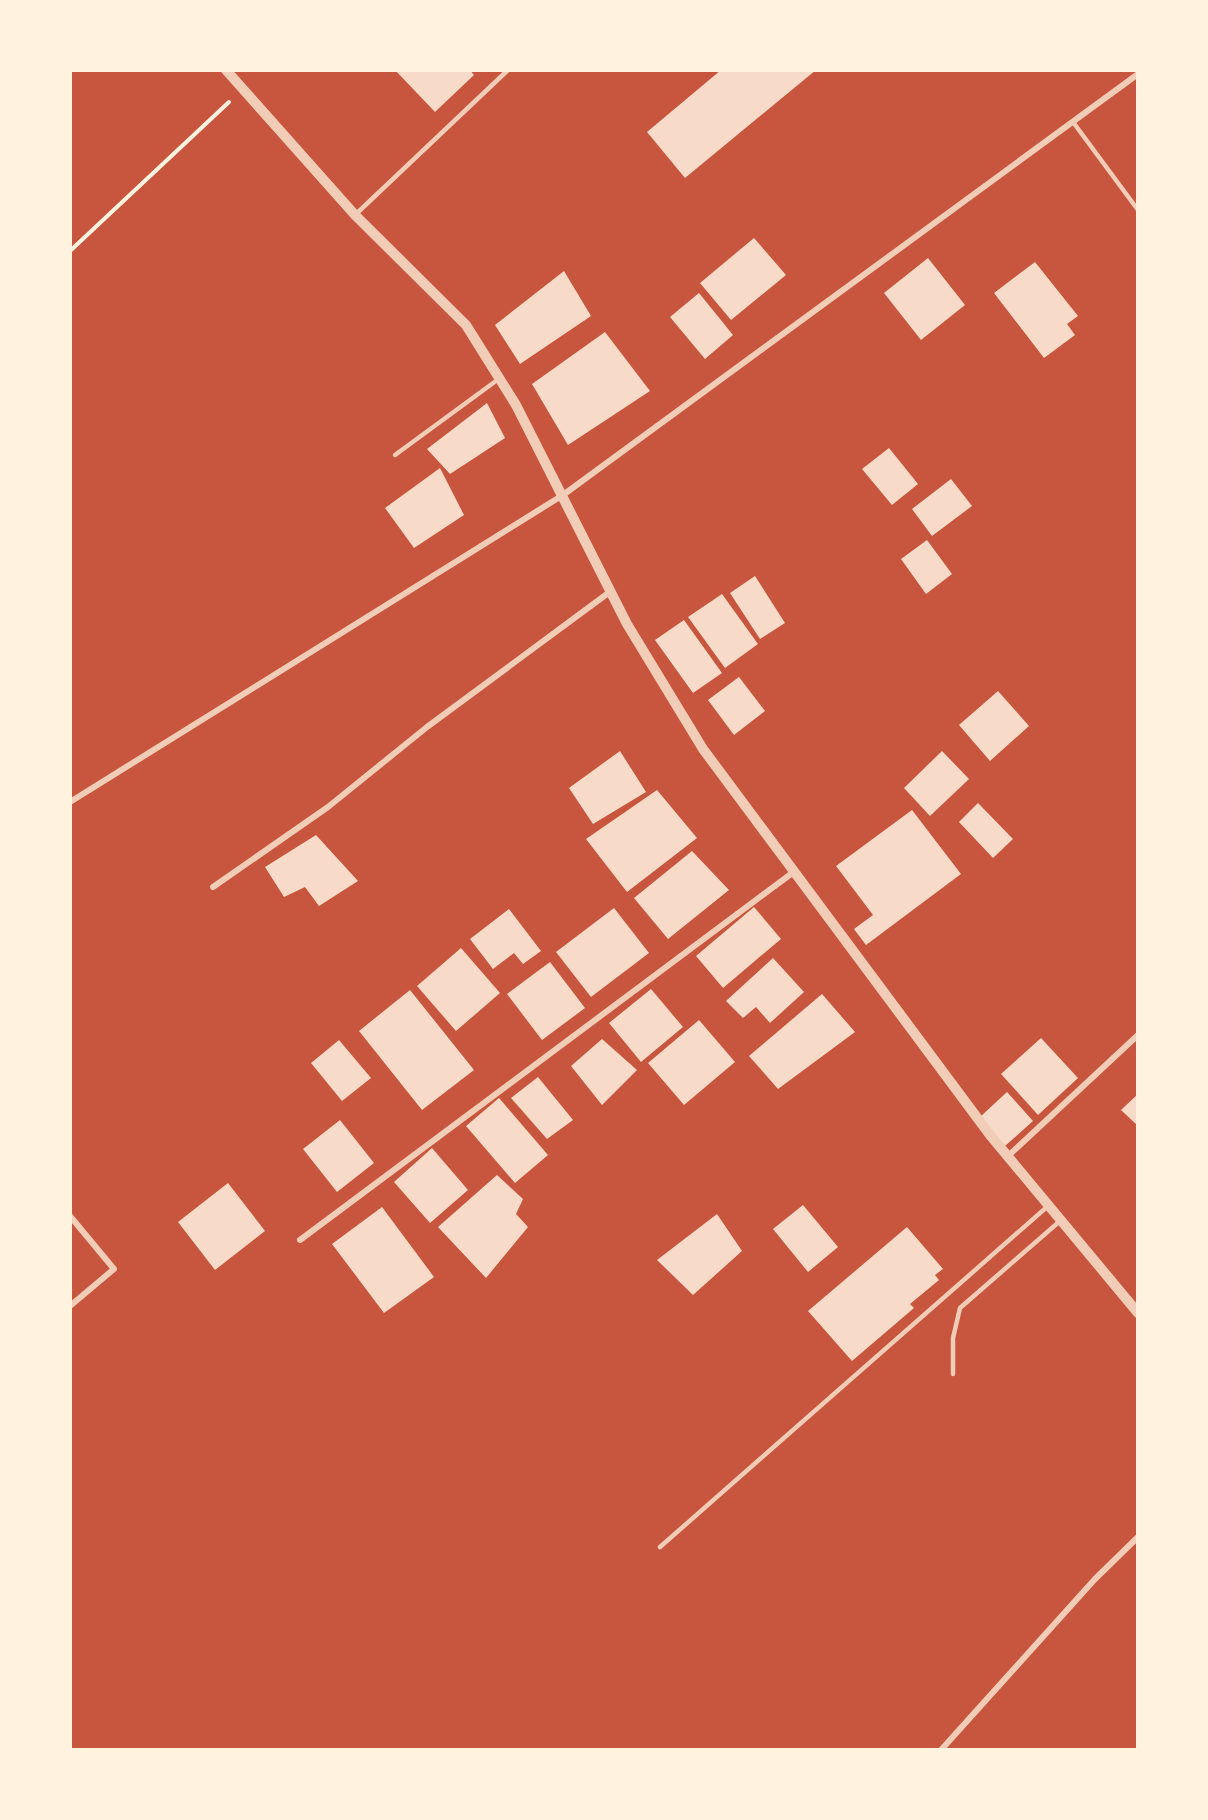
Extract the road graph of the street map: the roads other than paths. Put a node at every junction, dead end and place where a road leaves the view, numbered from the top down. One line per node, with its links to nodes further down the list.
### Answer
1 (226, 70): 6 (street)
2 (508, 70): 6 (lane)
3 (1137, 73): 4 (street)
4 (1073, 122): 5 (lane); 9 (street)
5 (1137, 210)
6 (356, 215): 7 (street)
7 (500, 378): 8 (lane); 9 (street)
8 (395, 455)
9 (563, 495): 10 (street); 11 (street)
10 (611, 591): 12 (street); 13 (street)
11 (70, 802)
12 (796, 871): 15 (street); 19 (street)
13 (213, 887)
14 (1137, 1035): 15 (street)
15 (1007, 1157): 16 (street)
16 (1048, 1206): 18 (street); 24 (lane)
17 (70, 1216): 20 (street)
18 (1060, 1221): 21 (street); 22 (lane)
19 (300, 1240)
20 (70, 1306)
21 (1137, 1313)
22 (953, 1374)
23 (1137, 1538): 25 (street)
24 (660, 1547)
25 (941, 1749)

